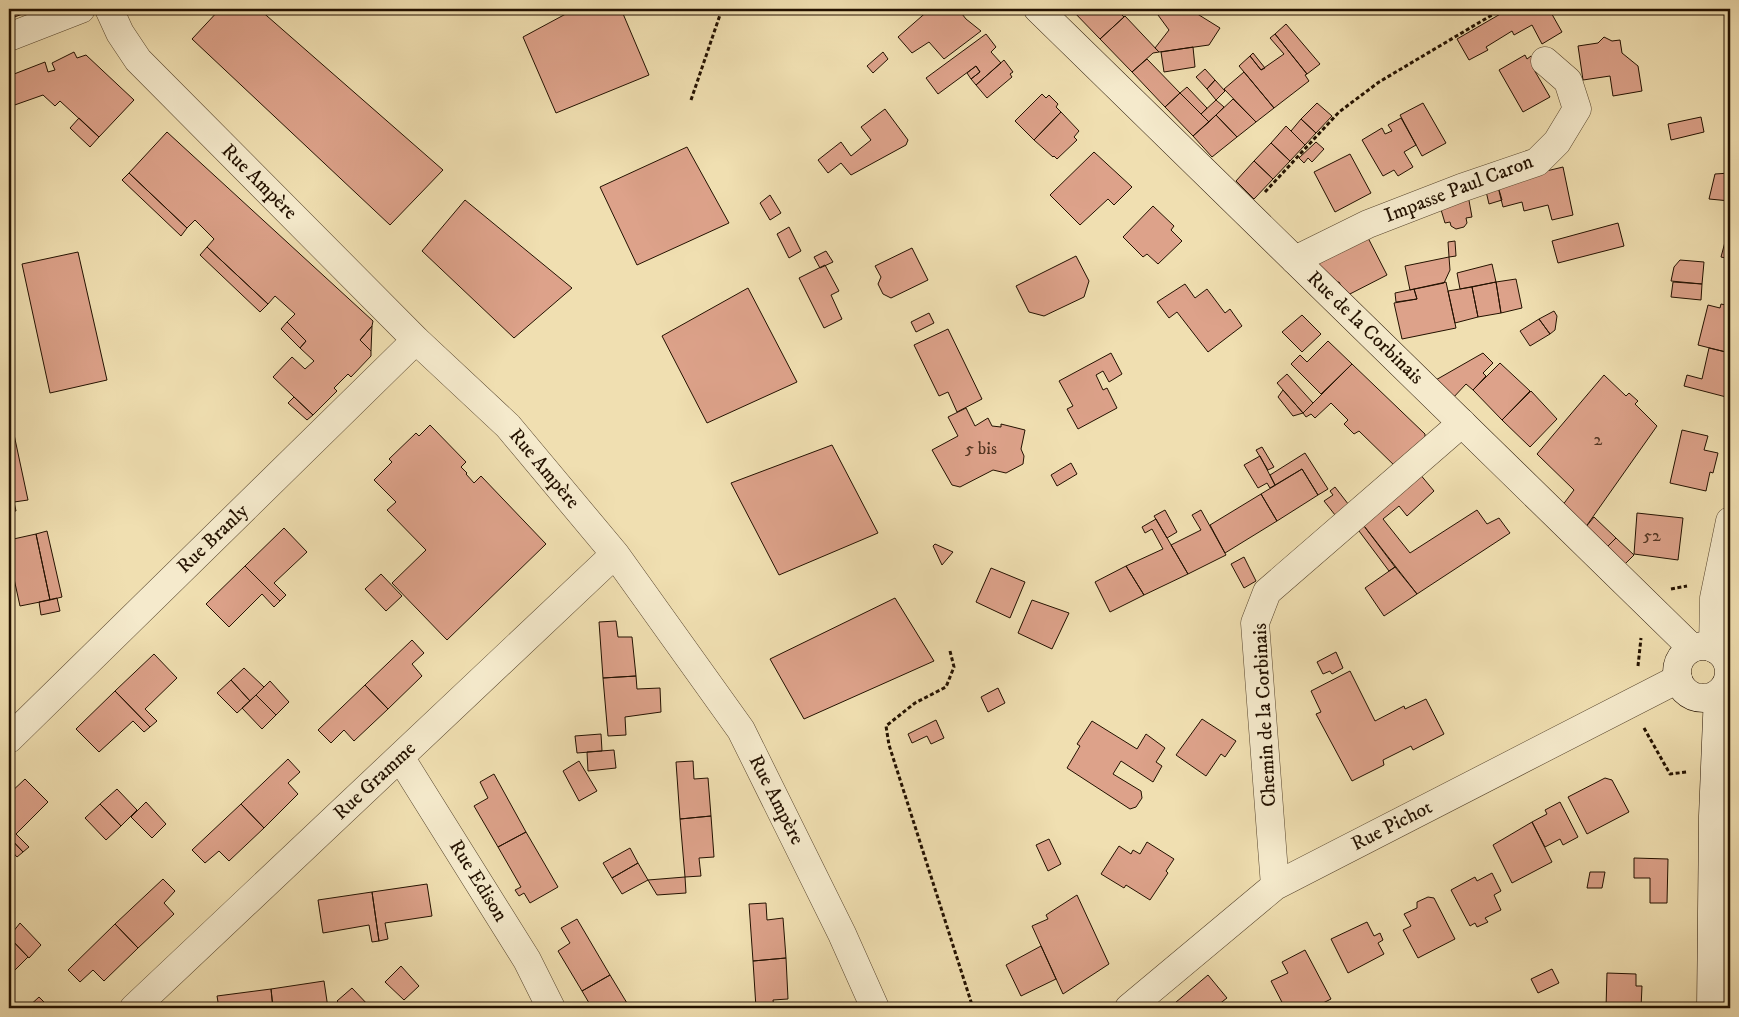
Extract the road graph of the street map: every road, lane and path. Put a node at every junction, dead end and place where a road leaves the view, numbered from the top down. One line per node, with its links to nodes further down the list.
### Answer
1 (81, 9): 6 (street)
2 (109, 9): 11 (street, Rue Ampère)
3 (722, 9): 8 (path)
4 (1038, 9): 9 (street, Rue de la Corbinais)
5 (1502, 9): 9 (path)
6 (9, 37)
7 (1545, 61): 10 (street, Impasse Paul Caron)
8 (691, 100)
9 (1246, 212): 10 (street, Rue de la Corbinais)
10 (1295, 260): 12 (street, Rue de la Corbinais)
11 (416, 340): 14 (street, Rue Ampère); 19 (street, Rue Branly)
12 (1462, 423): 16 (street, Rue de la Corbinais); 21 (street, Chemin de la Corbinais)
13 (1730, 521): 16 (street)
14 (615, 554): 20 (street, Rue Gramme); 24 (street, Rue Ampère)
15 (950, 651): 25 (path)
16 (1716, 657): 17 (street); 18 (street)
17 (1678, 679): 18 (street); 21 (street, Rue Pichot)
18 (1718, 694): 27 (street)
19 (9, 739)
20 (400, 757): 22 (street, Rue Gramme); 23 (street, Rue Edison)
21 (1275, 886): 26 (street, Rue Pichot)
22 (134, 1008)
23 (551, 1008)
24 (875, 1008)
25 (973, 1008)
26 (1129, 1008)
27 (1711, 1008)

